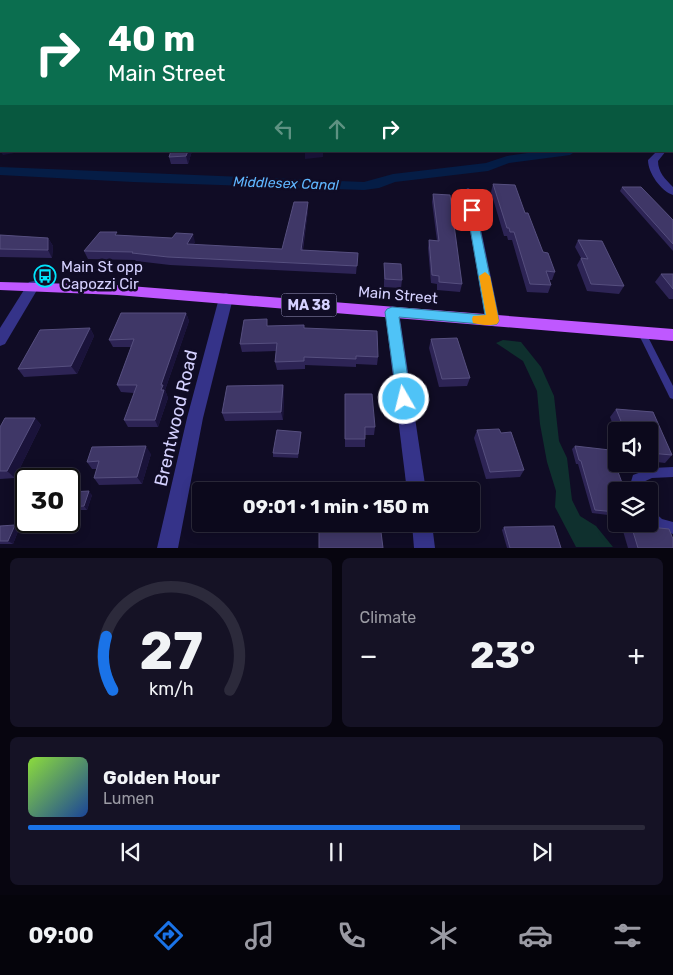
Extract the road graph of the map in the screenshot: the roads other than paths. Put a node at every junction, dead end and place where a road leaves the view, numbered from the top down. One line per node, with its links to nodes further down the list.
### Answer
1 (661, 152): 3 (street)
2 (468, 192): 8 (street)
3 (673, 192)
4 (0, 286): 5 (main road, Main Street / MA 38)
5 (34, 286): 6 (main road, Main Street / MA 38); 11 (street)
6 (226, 298): 7 (main road, Main Street / MA 38); 19 (street, Brentwood Road)
7 (392, 312): 8 (main road, Main Street / MA 38); 14 (street)
8 (493, 321): 9 (main road, Main Street / MA 38)
9 (642, 333): 10 (main road, Main Street / MA 38); 12 (lane)
10 (673, 335)
11 (0, 340)
12 (673, 395)
13 (673, 472): 15 (lane)
14 (416, 482)
15 (637, 482)
16 (658, 524): 17 (lane)
17 (673, 528)
18 (423, 532): 20 (street)
19 (167, 548)
20 (425, 548)

